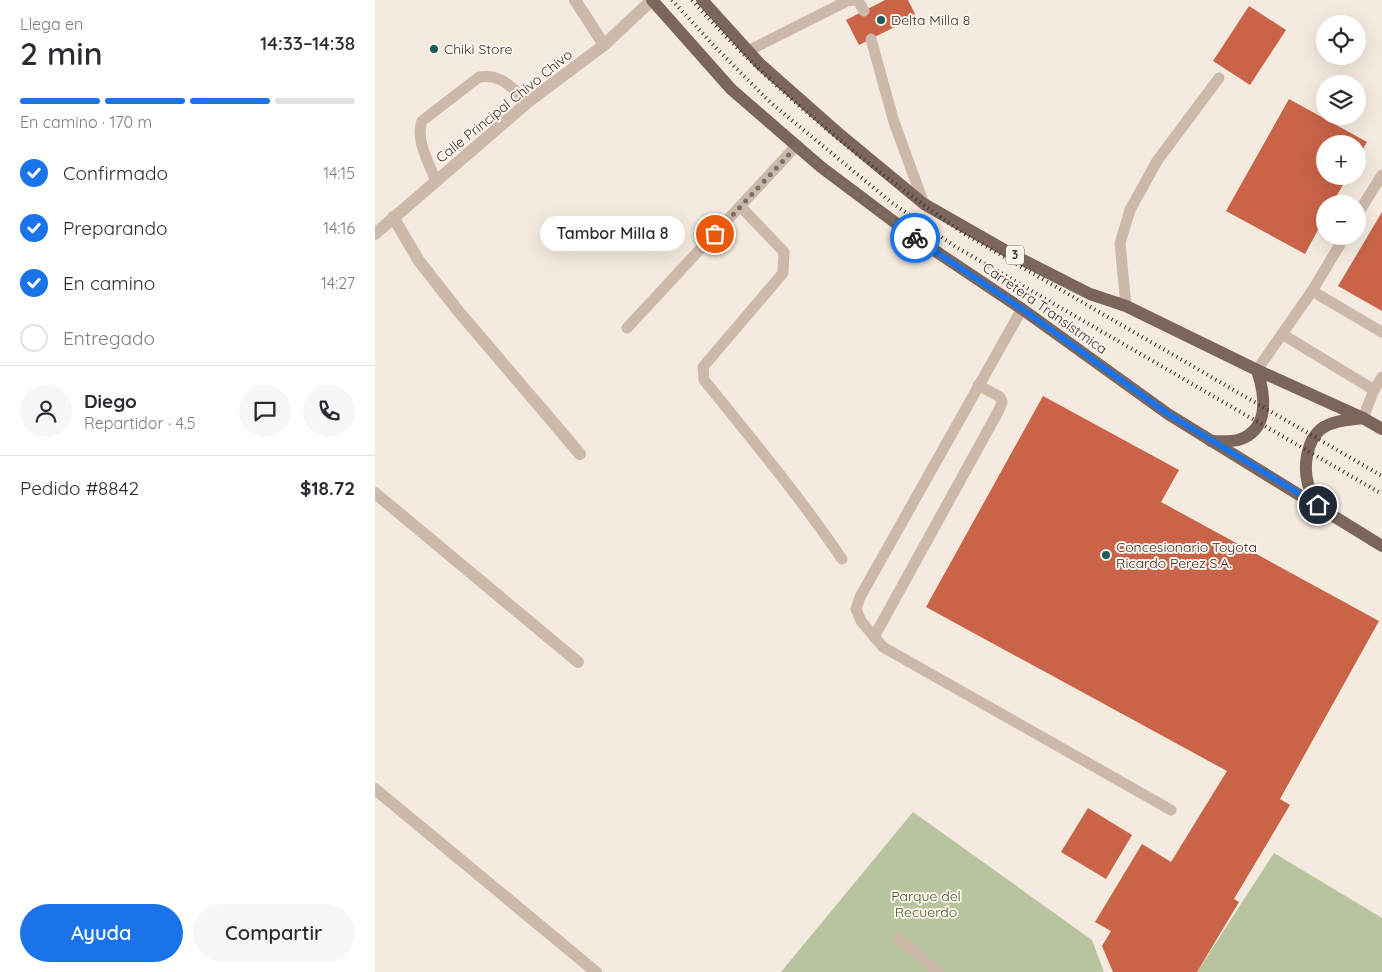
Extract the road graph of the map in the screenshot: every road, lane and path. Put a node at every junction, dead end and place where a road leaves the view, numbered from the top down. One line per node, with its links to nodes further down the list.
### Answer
1 (575, 0): 7 (street)
2 (652, 0): 7 (street, Calle Principal Chivo Chivo); 11 (main road, Carretera Transístmica)
3 (702, 0): 8 (main road, Carretera Transístmica / 3)
4 (853, 0): 5 (lane); 8 (lane)
5 (864, 11)
6 (871, 39): 15 (lane)
7 (604, 45): 10 (street, Calle Principal Chivo Chivo)
8 (748, 51): 15 (main road, Carretera Transístmica / 3)
9 (1219, 78): 21 (lane)
10 (528, 102): 13 (street, Calle Principal Chivo Chivo); 13 (lane)
11 (797, 146): 16 (lane); 22 (main road, Carretera Transístmica)
12 (1382, 174): 14 (lane)
13 (436, 182): 17 (street, Calle Principal Chivo Chivo)
14 (1366, 200)
15 (924, 204): 21 (main road, Carretera Transístmica / 3)
16 (741, 207): 23 (lane); 37 (lane)
17 (393, 217): 18 (street, Calle Principal Chivo Chivo); 33 (street)
18 (375, 234)
19 (1340, 245): 20 (lane)
20 (1312, 291): 24 (lane); 25 (lane)
21 (1126, 306): 26 (main road, Carretera Transístmica / 3)
22 (1022, 309): 28 (lane); 32 (main road, Carretera Transístmica)
23 (627, 328)
24 (1382, 332)
25 (1282, 334): 26 (lane); 29 (lane)
26 (1257, 370): 30 (main road, Carretera Transístmica / 3); 32 (main road)
27 (1382, 377): 29 (lane)
28 (978, 385): 38 (lane); 38 (lane)
29 (1374, 390): 30 (lane)
30 (1363, 418): 31 (main road, Carretera Transístmica / 3); 35 (main road)
31 (1382, 429)
32 (1211, 441): 35 (main road, Carretera Transístmica)
33 (580, 454)
34 (375, 493): 39 (street)
35 (1318, 505): 36 (main road, Carretera Transístmica)
36 (1382, 546)
37 (842, 559)
38 (874, 637): 41 (lane)
39 (578, 662)
40 (375, 789): 43 (street)
41 (1171, 810)
42 (898, 938): 44 (lane)
43 (596, 972)
44 (937, 972)

